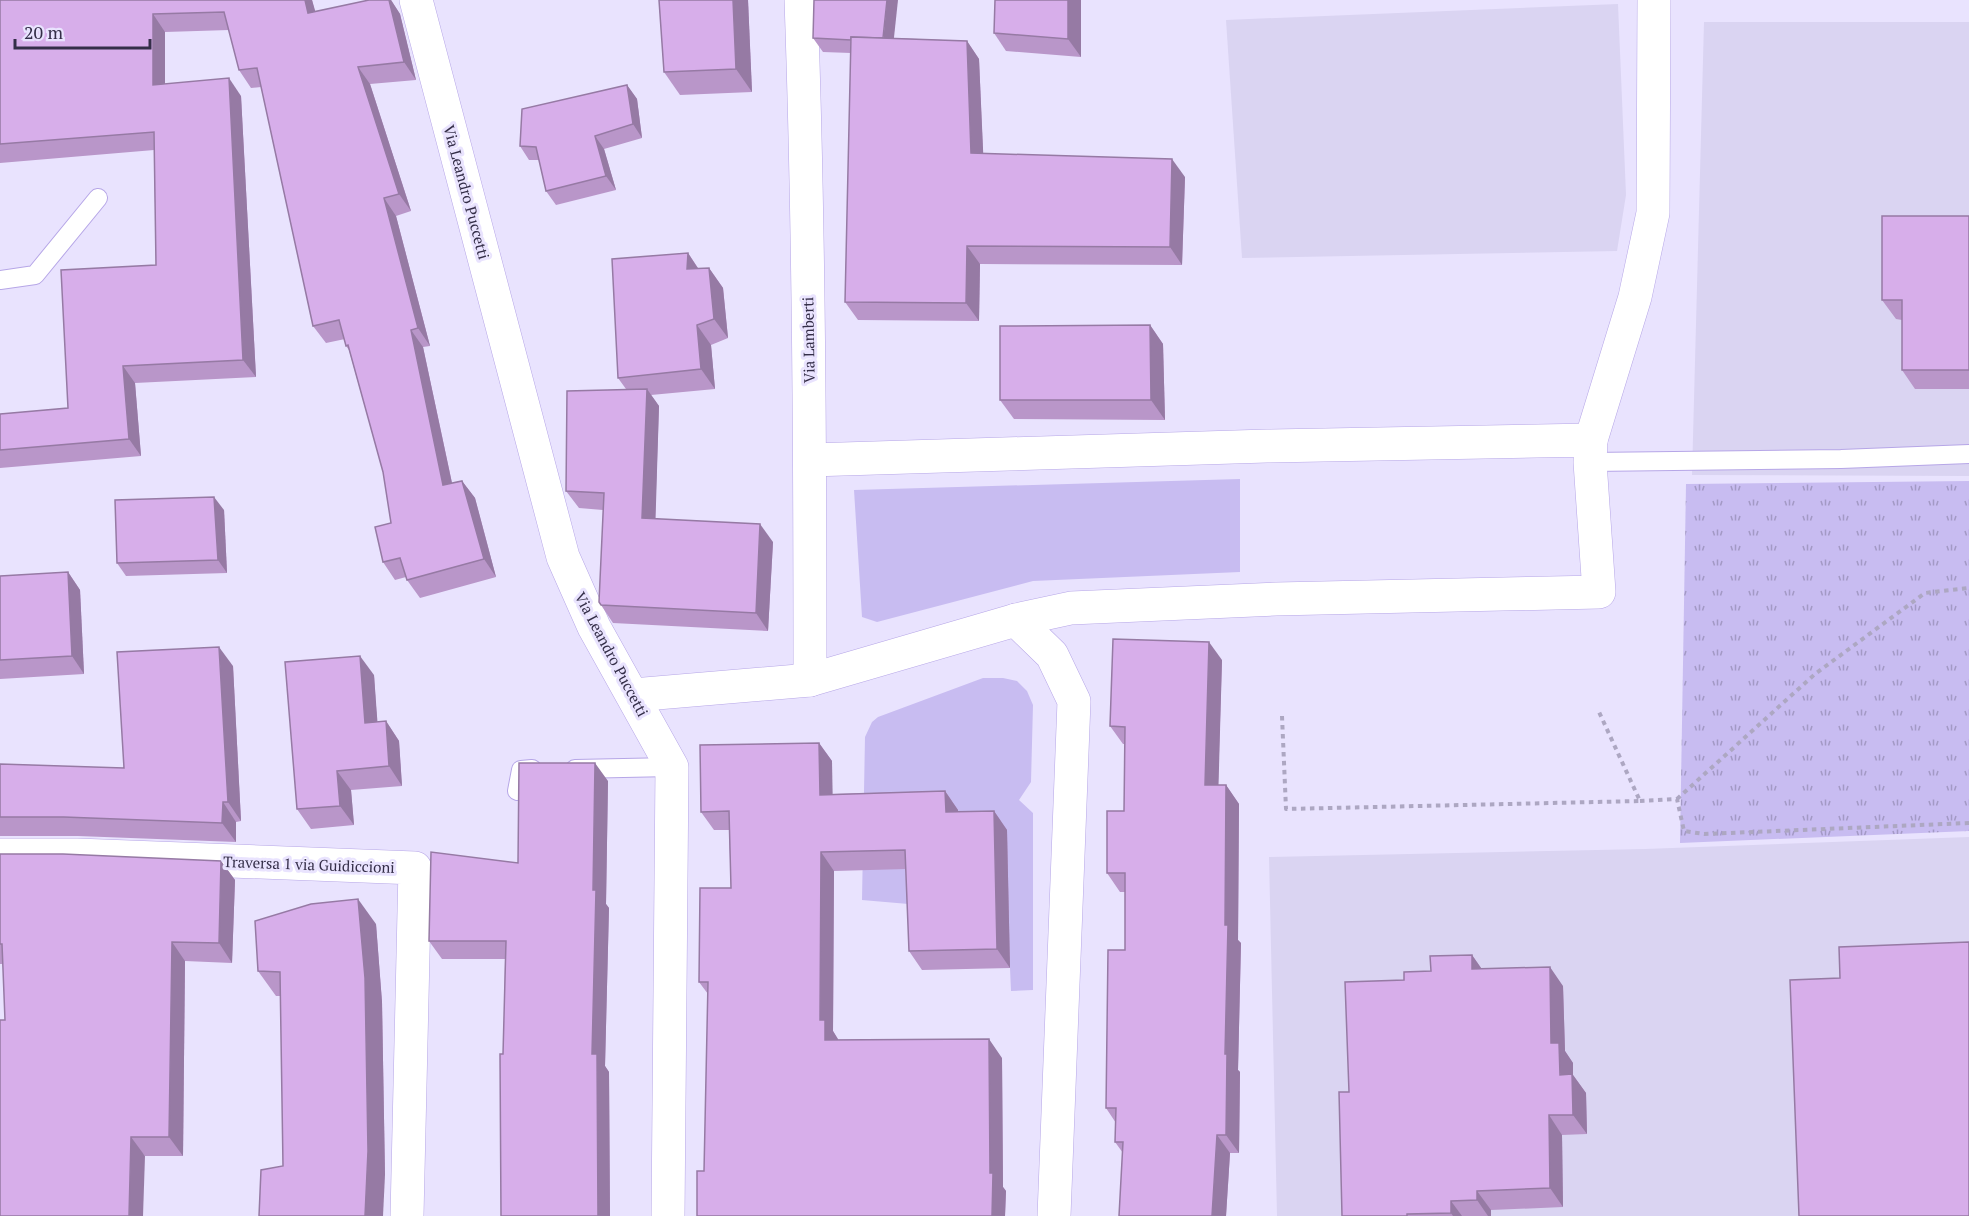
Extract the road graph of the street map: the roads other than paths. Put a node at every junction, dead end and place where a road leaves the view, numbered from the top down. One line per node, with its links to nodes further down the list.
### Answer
1 (416, 0): 11 (street, Via Leandro Puccetti)
2 (801, 0): 8 (street, Via Lamberti)
3 (1654, 0): 6 (street)
4 (98, 198): 5 (lane)
5 (0, 280)
6 (1591, 451): 7 (lane); 8 (street); 9 (street)
7 (1969, 454)
8 (810, 460): 10 (street, Via Lamberti)
9 (1016, 620): 10 (street); 17 (street)
10 (810, 680): 11 (street)
11 (633, 695): 12 (street, Via Leandro Puccetti)
12 (672, 767): 13 (lane); 16 (street, Via Leandro Puccetti)
13 (517, 791)
14 (0, 855): 15 (street, Traversa 1 via Guidiccioni)
15 (407, 1216)
16 (668, 1216)
17 (1054, 1216)

